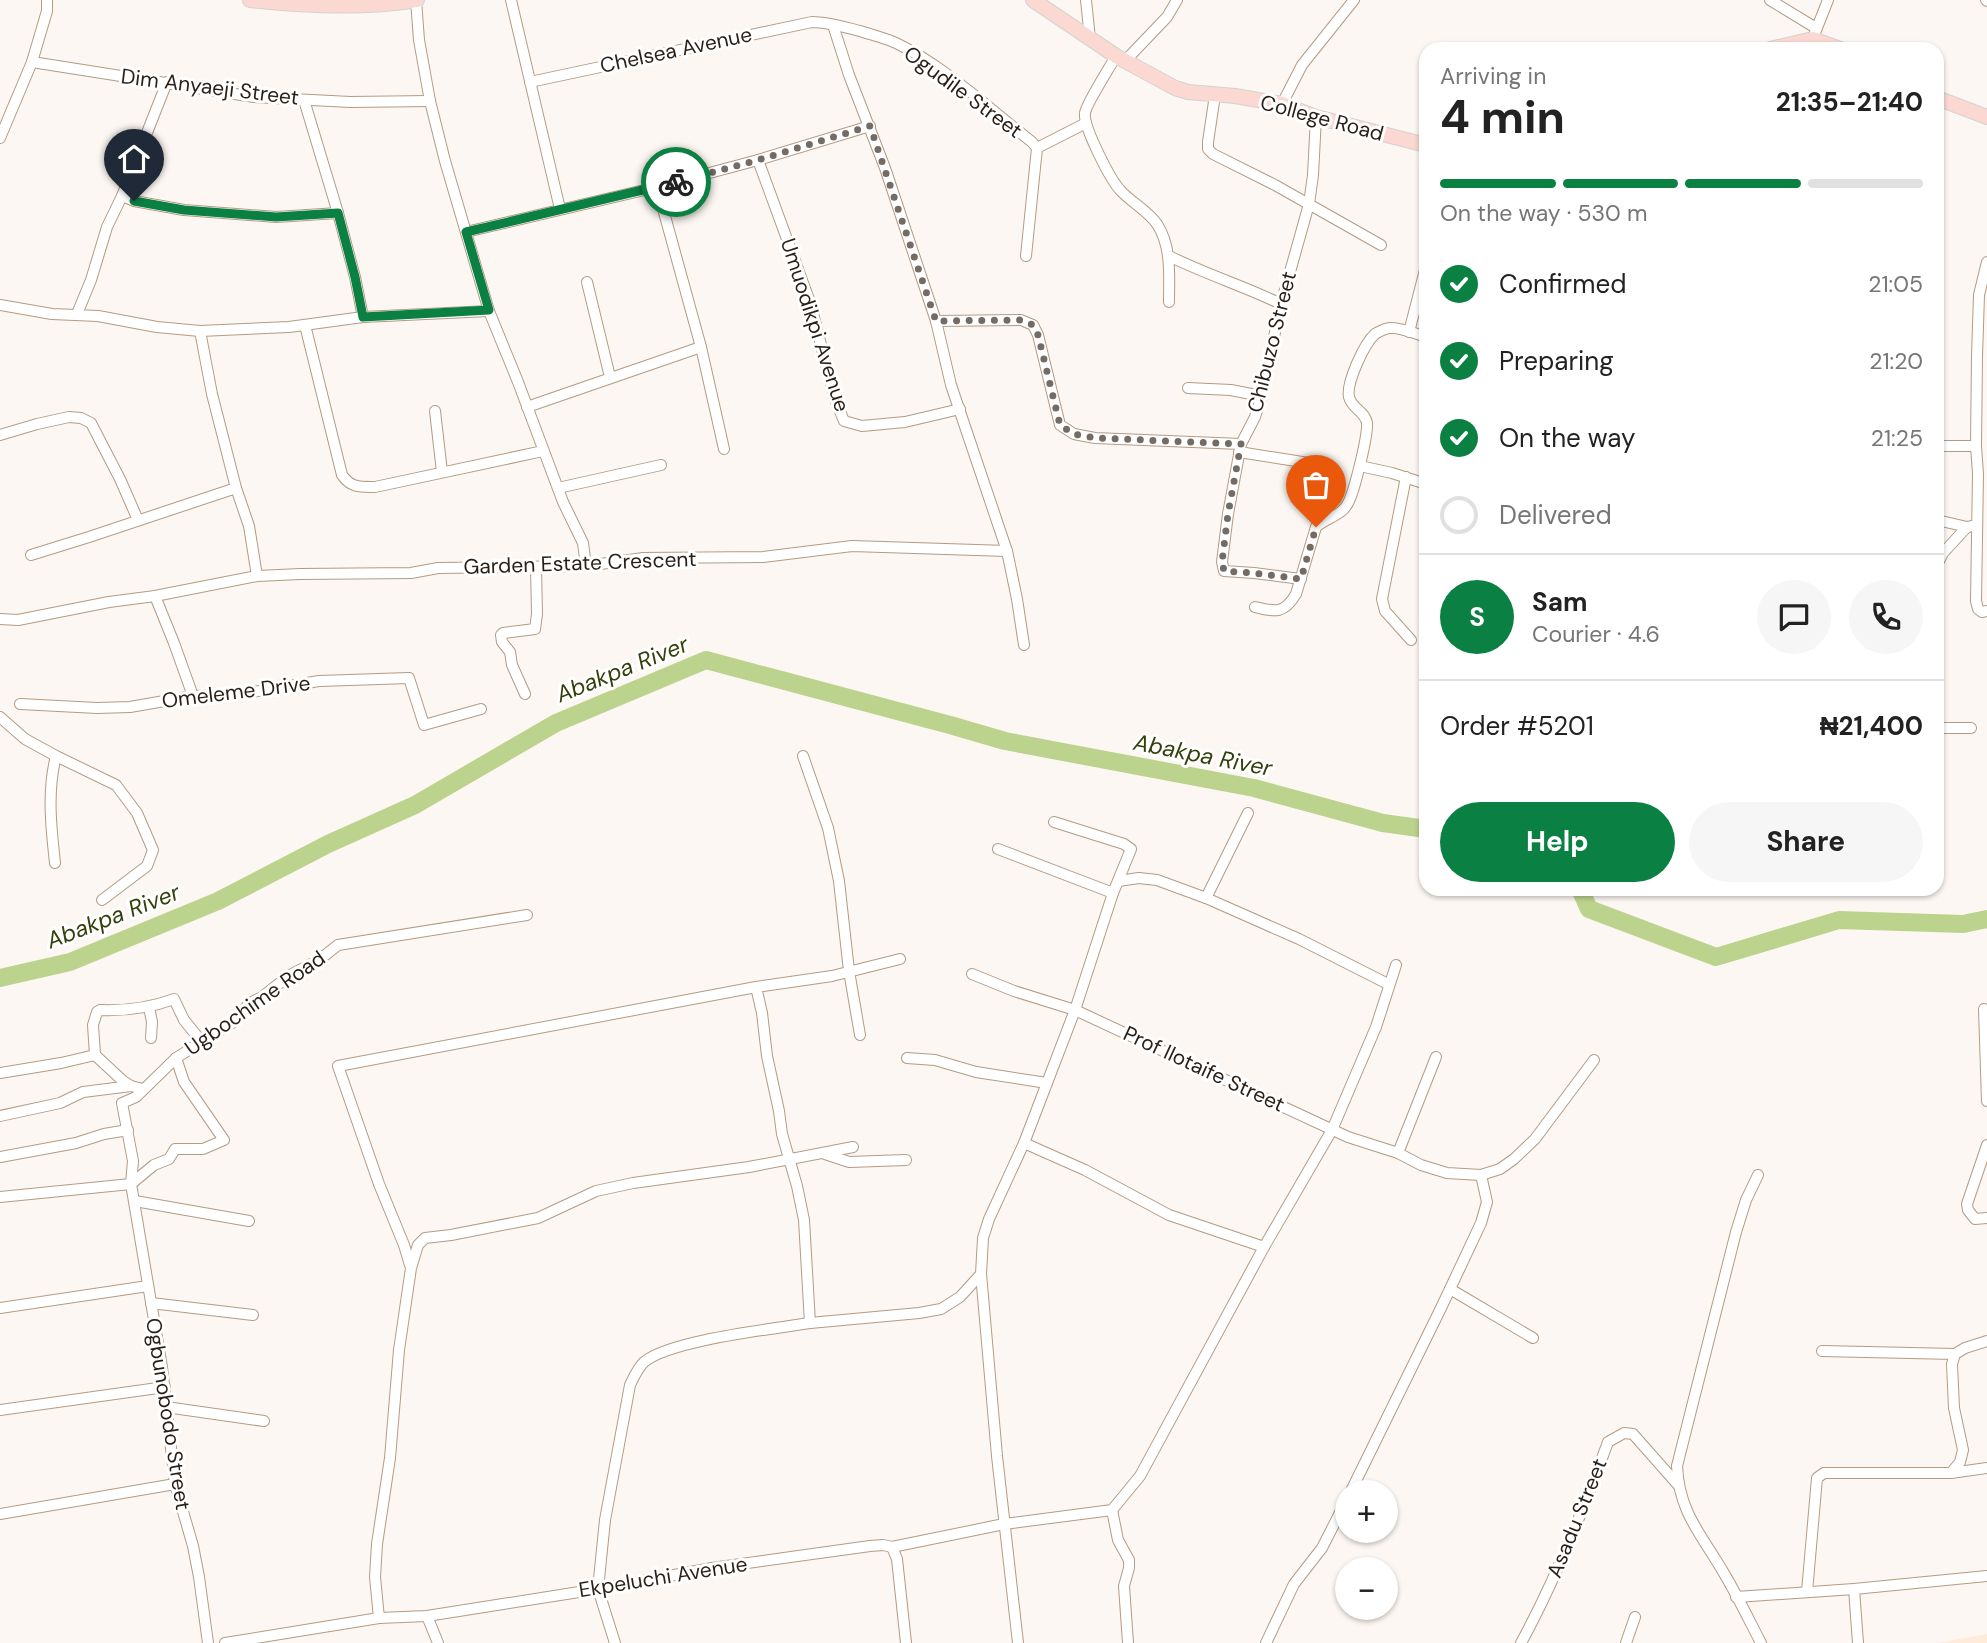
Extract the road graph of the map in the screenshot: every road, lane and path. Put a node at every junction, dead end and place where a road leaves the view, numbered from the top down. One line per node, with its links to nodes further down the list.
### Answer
1 (47, 0): 16 (street)
2 (250, 0): 11 (main road)
3 (416, 0): 11 (main road); 21 (street)
4 (511, 0): 18 (street)
5 (1033, 0): 13 (main road, College Road)
6 (1086, 0): 13 (street)
7 (1177, 0): 15 (street)
8 (1354, 0): 23 (street)
9 (1770, 0): 14 (street)
10 (1828, 0): 14 (street)
11 (269, 1)
12 (828, 23): 18 (street, Chelsea Avenue); 27 (street); 30 (street, Ogudile Street)
13 (1090, 39): 15 (main road, College Road)
14 (1808, 39)
15 (1120, 59): 19 (main road, College Road); 26 (street)
16 (32, 62): 17 (street, Dim Anyaeji Street); 28 (street)
17 (167, 82): 20 (street, Dim Anyaeji Street); 33 (street)
18 (530, 82): 35 (street)
19 (1215, 95): 23 (main road, College Road); 34 (street)
20 (304, 100): 21 (street, Dim Anyaeji Street); 36 (street)
21 (430, 101): 37 (street)
22 (1944, 101): 25 (main road)
23 (1282, 104): 24 (main road, College Road)
24 (1316, 117): 29 (main road, College Road); 34 (street, Chibuzo Street)
25 (1987, 117)
26 (1086, 123): 30 (street); 40 (street)
27 (870, 126): 31 (street); 50 (street)
28 (0, 138)
29 (1419, 143)
30 (1037, 148): 39 (street, Ogudile Street)
31 (758, 160): 32 (street); 60 (street, Umuodikpi Avenue)
32 (657, 187): 35 (street); 55 (street)
33 (122, 196): 36 (street); 48 (street)
34 (1309, 204): 38 (street); 45 (street, Chibuzo Street)
35 (560, 209): 37 (street)
36 (338, 213): 49 (street)
37 (466, 232): 47 (street)
38 (1381, 245)
39 (1026, 256)
40 (1169, 256): 44 (street); 45 (street)
41 (1987, 262): 64 (street)
42 (587, 282): 56 (street)
43 (1419, 293): 53 (street)
44 (1169, 303)
45 (1281, 304): 58 (street, Chibuzo Street)
46 (0, 305): 48 (street)
47 (489, 310): 49 (street); 59 (street)
48 (77, 314): 52 (street)
49 (363, 317): 51 (street)
50 (936, 321): 60 (street); 65 (street)
51 (305, 325): 52 (street); 71 (street)
52 (200, 331): 74 (street)
53 (1409, 332): 54 (street); 70 (street)
54 (1419, 335)
55 (701, 347): 56 (street); 66 (street)
56 (610, 377): 59 (street)
57 (1188, 388): 58 (street)
58 (1261, 396): 65 (street, Chibuzo Street)
59 (527, 407): 67 (street)
60 (960, 409): 79 (street)
61 (435, 411): 71 (street)
62 (0, 435): 76 (street)
63 (1944, 446): 64 (street)
64 (1976, 446): 78 (street)
65 (1240, 448): 69 (street); 85 (street, Chibuzo Street)
66 (724, 449)
67 (543, 452): 71 (street); 75 (street)
68 (661, 465): 75 (street)
69 (1321, 465)
70 (1360, 466): 72 (street); 85 (street)
71 (442, 472)
72 (1406, 477): 73 (street); 90 (street)
73 (1419, 482)
74 (236, 488): 76 (street); 84 (street)
75 (558, 488): 82 (street)
76 (138, 520): 81 (street)
77 (1944, 521): 78 (street)
78 (1972, 527): 80 (street); 88 (street)
79 (1006, 551): 82 (street, Garden Estate Crescent); 91 (street)
80 (1944, 552)
81 (31, 555)
82 (586, 566): 83 (street, Garden Estate Crescent)
83 (536, 567): 84 (street, Garden Estate Crescent); 92 (street)
84 (257, 576): 86 (street, Garden Estate Crescent)
85 (1301, 579): 87 (street)
86 (155, 596): 89 (street, Garden Estate Crescent); 93 (street)
87 (1255, 607)
88 (1982, 610)
89 (0, 619)
90 (1411, 640)
91 (1024, 645)
92 (525, 694)
93 (193, 696): 94 (street, Omeleme Drive); 95 (street, Omeleme Drive)
94 (20, 704)
95 (481, 709)
96 (0, 717): 99 (street)
97 (1944, 728): 98 (street)
98 (1970, 728)
99 (56, 756): 104 (street); 108 (street)
100 (803, 756): 112 (street)
101 (1248, 813): 107 (street)
102 (1055, 822): 105 (street)
103 (998, 849): 106 (street)
104 (55, 863)
105 (1118, 881): 106 (street); 107 (street)
106 (1113, 892): 118 (street)
107 (1206, 898): 114 (street)
108 (102, 900)
109 (527, 915): 121 (street, Ugbochime Road)
110 (900, 960): 112 (street)
111 (1395, 965): 114 (street)
112 (849, 971): 115 (street); 119 (street)
113 (972, 974): 118 (street, Prof Ilotaife Street)
114 (1388, 984): 134 (street)
115 (756, 987): 141 (street); 151 (street)
116 (149, 1007): 120 (street); 121 (street); 122 (street)
117 (1984, 1009): 131 (street)
118 (1075, 1010): 128 (street); 134 (street, Prof Ilotaife Street)
119 (860, 1035)
120 (151, 1038)
121 (201, 1041): 124 (street, Ugbochime Road)
122 (95, 1055): 127 (street); 129 (street)
123 (1436, 1057): 139 (street)
124 (176, 1058): 130 (street, Ugbochime Road); 145 (street)
125 (907, 1058): 128 (street)
126 (1594, 1060): 143 (street)
127 (0, 1073)
128 (1047, 1083): 135 (street)
129 (131, 1086): 130 (street); 132 (street)
130 (144, 1088): 133 (street, Ugbochime Road)
131 (1987, 1101)
132 (0, 1116)
133 (128, 1130): 140 (street); 145 (street, Ugbochime Road)
134 (1332, 1130): 139 (street, Prof Ilotaife Street); 150 (street)
135 (1024, 1143): 150 (street); 152 (street)
136 (1987, 1145): 148 (street)
137 (853, 1147): 138 (street)
138 (822, 1153): 141 (street); 142 (street)
139 (1398, 1153): 143 (street, Prof Ilotaife Street)
140 (0, 1157)
141 (789, 1160): 151 (street); 158 (street)
142 (906, 1160)
143 (1481, 1175): 154 (street)
144 (1758, 1175): 172 (street)
145 (131, 1184): 146 (street); 147 (street, Ogbunobodo Street)
146 (0, 1197)
147 (135, 1201): 149 (street); 153 (street, Ogbunobodo Street)
148 (1987, 1218)
149 (249, 1221)
150 (1264, 1247): 173 (street)
151 (411, 1268): 185 (street)
152 (981, 1274): 158 (street); 176 (street)
153 (148, 1286): 155 (street, Ogbunobodo Street); 156 (street)
154 (1450, 1289): 159 (street); 170 (street)
155 (151, 1303): 157 (street); 163 (street, Ogbunobodo Street)
156 (0, 1308)
157 (253, 1315)
158 (810, 1323): 179 (street)
159 (1533, 1338)
160 (1987, 1341): 162 (street)
161 (1822, 1351): 162 (street)
162 (1955, 1354): 167 (street)
163 (165, 1387): 164 (street, Ogbunobodo Street); 165 (street)
164 (166, 1407): 166 (street); 171 (street, Ogbunobodo Street)
165 (0, 1410)
166 (264, 1421)
167 (1963, 1450): 168 (street); 169 (street)
168 (1984, 1468): 169 (street)
169 (1951, 1472): 181 (street)
170 (1356, 1480)
171 (175, 1484): 174 (street); 186 (street, Ogbunobodo Street)
172 (1679, 1486): 182 (street); 194 (street, Asadu Street)
173 (1106, 1511): 176 (street, Ekpeluchi Avenue); 192 (street)
174 (0, 1514)
175 (1335, 1522): 193 (street)
176 (1004, 1524): 177 (street, Ekpeluchi Avenue); 191 (street)
177 (892, 1547): 179 (street, Ekpeluchi Avenue); 190 (street)
178 (1987, 1576): 180 (street)
179 (598, 1589): 183 (street, Ekpeluchi Avenue); 189 (street)
180 (1854, 1589): 181 (street); 197 (street)
181 (1807, 1592): 182 (street)
182 (1736, 1597): 196 (street)
183 (427, 1616): 185 (street, Ekpeluchi Avenue); 188 (street)
184 (1635, 1616): 195 (street)
185 (379, 1618): 187 (street, Ekpeluchi Avenue)
186 (208, 1643)
187 (225, 1643)
188 (438, 1643)
189 (615, 1643)
190 (906, 1643)
191 (1018, 1643)
192 (1128, 1643)
193 (1266, 1643)
194 (1521, 1643)
195 (1626, 1643)
196 (1761, 1643)
197 (1858, 1643)

